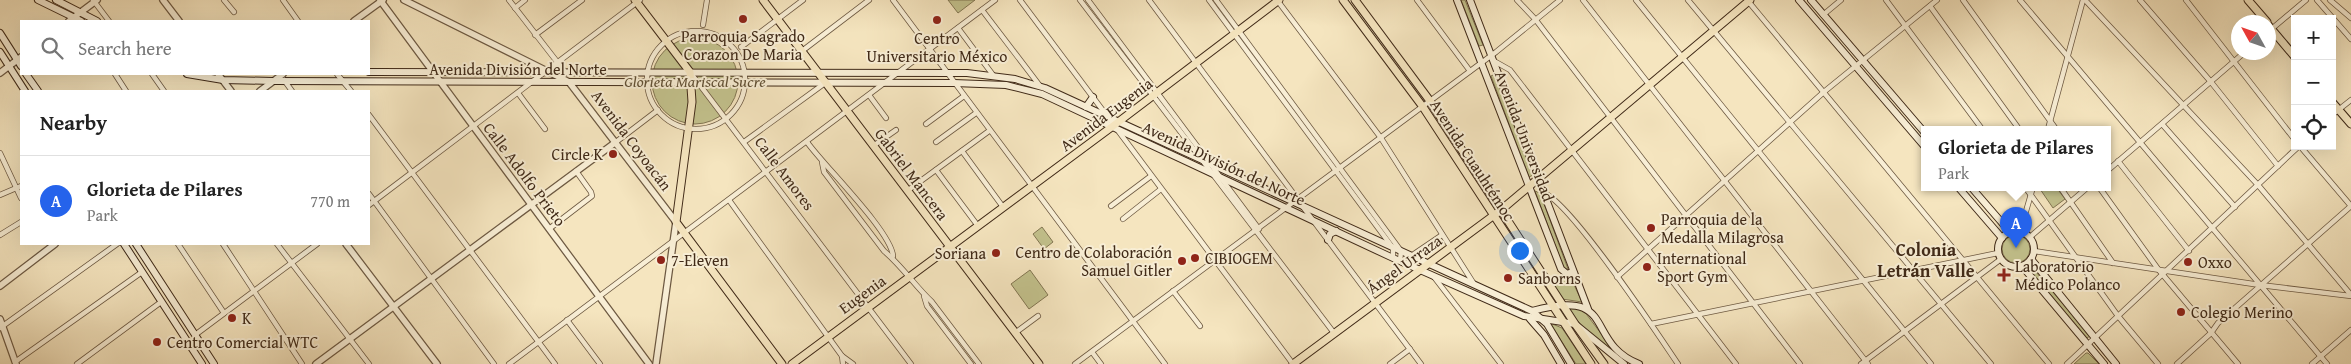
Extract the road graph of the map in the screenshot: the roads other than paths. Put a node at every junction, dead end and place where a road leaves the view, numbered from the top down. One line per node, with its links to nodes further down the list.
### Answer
1 (38, 0): 59 (main road)
2 (56, 0): 55 (main road)
3 (163, 0): 65 (street)
4 (224, 0): 54 (street)
5 (283, 0): 66 (street)
6 (381, 0): 67 (street); 98 (street, Calle Adolfo Prieto)
7 (404, 0): 100 (street, Avenida Coyoacán)
8 (509, 0): 52 (street)
9 (525, 0): 52 (street)
10 (582, 0): 77 (street)
11 (707, 0): 71 (street)
12 (763, 0): 60 (main road, Gabriel Mancera)
13 (803, 0): 60 (street)
14 (869, 0): 83 (street)
15 (892, 0): 82 (street)
16 (995, 0): 53 (street)
17 (1020, 0): 146 (street)
18 (1080, 0): 70 (street)
19 (1088, 0): 70 (street)
20 (1149, 0): 93 (street)
21 (1209, 0): 68 (street)
22 (1216, 0): 61 (street)
23 (1278, 0): 75 (main road, Avenida Eugenia); 182 (street)
24 (1343, 0): 154 (main road, Avenida Cuauhtémoc)
25 (1355, 0): 149 (main road, Avenida Cuauhtémoc)
26 (1416, 0): 105 (street)
27 (1457, 0): 94 (main road, Avenida Universidad)
28 (1470, 0): 88 (main road, Avenida Universidad)
29 (1517, 0): 62 (street)
30 (1560, 0): 62 (street)
31 (1583, 0): 132 (street)
32 (1636, 0): 87 (street)
33 (1688, 0): 74 (street)
34 (1749, 0): 74 (main road); 141 (street)
35 (1800, 0): 96 (main road)
36 (1811, 0): 56 (main road)
37 (1840, 0): 56 (street)
38 (1886, 0): 72 (street)
39 (1937, 0): 51 (street)
40 (1962, 0): 165 (street)
41 (2020, 0): 86 (street)
42 (2084, 0): 86 (street); 151 (street)
43 (2140, 0): 126 (street)
44 (2186, 0): 95 (street)
45 (2248, 0): 57 (main road)
46 (2306, 0): 69 (street)
47 (2317, 0): 79 (street)
48 (2330, 0): 58 (street)
49 (95, 1): 55 (street); 64 (street)
50 (637, 1): 80 (main road); 92 (street)
51 (1930, 6): 72 (street); 172 (street)
52 (515, 8): 77 (street)
53 (982, 10): 73 (street); 131 (street)
54 (234, 12)
55 (80, 13): 59 (street); 63 (main road)
56 (1823, 15): 89 (main road)
57 (2260, 15)
58 (2351, 18)
59 (71, 19)
60 (778, 19): 81 (street); 83 (main road, Gabriel Mancera)
61 (1230, 19): 68 (street); 75 (street)
62 (1535, 19): 88 (street); 164 (street)
63 (95, 20)
64 (108, 20)
65 (177, 20)
66 (297, 20)
67 (355, 20)
68 (1226, 22): 75 (street)
69 (2276, 22)
70 (1102, 24): 143 (street)
71 (703, 25)
72 (1906, 25): 89 (street); 171 (street)
73 (958, 28): 82 (street); 110 (street)
74 (1713, 31): 87 (main road); 166 (street)
75 (1236, 32): 93 (main road, Avenida Eugenia); 147 (street); 150 (street)
76 (0, 33): 91 (main road)
77 (535, 35): 92 (street)
78 (2276, 35): 85 (main road)
79 (2351, 39)
80 (666, 42): 101 (street); 102 (main road); 103 (street)
81 (741, 47)
82 (930, 50): 108 (street); 109 (street)
83 (802, 51): 104 (main road, Gabriel Mancera)
84 (0, 52): 97 (main road)
85 (2291, 52)
86 (2068, 55): 165 (street); 188 (street)
87 (1682, 57): 132 (main road); 194 (street)
88 (1493, 58): 94 (street); 193 (street); 211 (main road, Avenida Universidad)
89 (1862, 60): 96 (street); 177 (main road)
90 (2236, 60): 95 (street)
91 (20, 61): 97 (street)
92 (556, 63): 100 (street); 107 (street)
93 (1196, 63): 143 (main road, Avenida Eugenia); 232 (street)
94 (1482, 63): 105 (street); 215 (main road, Avenida Universidad)
95 (2233, 63): 126 (street); 181 (street)
96 (1855, 65): 141 (street); 187 (main road)
97 (9, 66): 106 (street); 133 (main road)
98 (433, 71): 99 (main road, Avenida División del Norte); 100 (main road, Avenida División del Norte); 127 (street, Calle Adolfo Prieto)
99 (370, 72)
100 (548, 72): 107 (main road, Avenida División del Norte); 121 (street); 122 (street, Avenida Coyoacán)
101 (648, 72): 102 (main road, Avenida División del Norte); 107 (main road, Avenida División del Norte); 123 (street)
102 (690, 72): 103 (main road, Avenida División del Norte); 124 (main road)
103 (744, 72): 104 (main road, Avenida División del Norte); 128 (street)
104 (818, 72): 108 (main road, Avenida División del Norte); 125 (main road, Gabriel Mancera)
105 (1470, 72): 149 (street)
106 (0, 73)
107 (566, 73)
108 (899, 73): 109 (main road, Avenida División del Norte); 129 (street)
109 (946, 73): 110 (main road, Avenida División del Norte); 130 (street)
110 (993, 74): 131 (main road, Avenida División del Norte)
111 (27, 75): 134 (main road)
112 (116, 75): 135 (street)
113 (153, 75): 136 (street)
114 (193, 75): 118 (main road, Avenida División del Norte)
115 (219, 75): 118 (street)
116 (339, 75): 119 (street)
117 (284, 76): 119 (main road, Avenida División del Norte); 120 (main road, Avenida División del Norte); 139 (street)
118 (223, 80): 120 (main road, Avenida División del Norte); 137 (street)
119 (343, 81): 127 (main road, Avenida División del Norte); 140 (street)
120 (273, 82): 138 (street)
121 (533, 82): 122 (main road, Avenida División del Norte); 127 (main road, Avenida División del Norte); 142 (street)
122 (569, 82): 123 (main road, Avenida División del Norte); 183 (street, Avenida Coyoacán)
123 (648, 82): 124 (main road, Avenida División del Norte); 156 (street)
124 (695, 82): 128 (main road, Avenida División del Norte); 162 (street, Calle Amores); 176 (main road)
125 (826, 82): 128 (main road, Avenida División del Norte); 129 (main road, Avenida División del Norte); 157 (main road, Gabriel Mancera); 184 (street)
126 (2211, 82): 151 (street); 200 (street)
127 (441, 83): 175 (street, Calle Adolfo Prieto)
128 (745, 83): 162 (street)
129 (886, 83): 130 (main road, Avenida División del Norte); 144 (street)
130 (954, 83): 145 (street); 168 (main road, Avenida División del Norte)
131 (1040, 86): 153 (main road, Avenida División del Norte)
132 (1650, 86): 164 (main road); 212 (street)
133 (24, 90)
134 (37, 90)
135 (125, 90)
136 (163, 90)
137 (230, 90)
138 (261, 90)
139 (291, 90)
140 (350, 90)
141 (1825, 91): 166 (street); 293 (street)
142 (518, 93): 175 (street); 178 (street)
143 (1155, 95): 168 (main road, Avenida Eugenia); 196 (street); 199 (street)
144 (869, 96): 157 (street); 163 (street)
145 (964, 96): 159 (street); 167 (street)
146 (1092, 96): 153 (main road); 161 (street)
147 (1290, 99): 150 (street); 201 (street)
148 (2351, 100): 155 (street)
149 (1430, 101): 154 (street); 243 (main road, Avenida Cuauhtémoc)
150 (1285, 103): 205 (street)
151 (2184, 105): 169 (street); 213 (street)
152 (2335, 105): 155 (main road)
153 (1086, 107): 161 (main road, Avenida División del Norte)
154 (1423, 107): 182 (street); 245 (main road, Avenida Cuauhtémoc)
155 (2339, 109): 158 (street); 170 (main road)
156 (658, 110): 176 (street); 183 (street)
157 (847, 112): 185 (street); 189 (main road, Gabriel Mancera)
158 (2336, 112)
159 (976, 113): 180 (street); 186 (street)
160 (370, 116): 208 (street)
161 (1107, 117): 168 (main road, Avenida División del Norte)
162 (726, 118): 176 (street); 184 (street, Calle Amores)
163 (886, 118)
164 (1611, 118): 193 (main road); 246 (street)
165 (2051, 121): 173 (street); 174 (street)
166 (1789, 123): 194 (street); 301 (street)
167 (926, 124)
168 (1116, 124): 196 (main road, Avenida División del Norte); 207 (main road, Avenida División del Norte); 209 (street); 216 (main road, Avenida Eugenia)
169 (2162, 124): 188 (street); 240 (street)
170 (2351, 124)
171 (1980, 126)
172 (2017, 126)
173 (2049, 126)
174 (2054, 126)
175 (474, 128): 208 (street); 235 (street, Calle Adolfo Prieto)
176 (689, 128): 250 (main road)
177 (1921, 128)
178 (545, 129)
179 (896, 130): 189 (street)
180 (989, 131): 192 (street); 216 (street)
181 (2291, 135)
182 (1381, 138): 201 (street); 261 (street)
183 (616, 142): 204 (street); 250 (street, Avenida Coyoacán)
184 (744, 142): 206 (street, Calle Amores)
185 (806, 142): 198 (street); 206 (street)
186 (936, 142)
187 (1921, 142)
188 (2141, 142): 197 (street); 255 (street)
189 (874, 146): 218 (main road, Gabriel Mancera)
190 (2296, 150): 200 (street)
191 (2303, 150): 237 (street)
192 (962, 151): 203 (street); 238 (street)
193 (1571, 151): 211 (main road); 282 (street)
194 (1759, 151): 212 (street); 311 (street)
195 (0, 154): 214 (street)
196 (1199, 159): 199 (main road, Avenida División del Norte); 207 (street)
197 (2118, 161): 202 (street); 285 (street)
198 (822, 162): 241 (street); 244 (street)
199 (1210, 164): 210 (street); 232 (main road, Avenida División del Norte)
200 (2278, 166): 213 (street)
201 (1341, 167): 205 (street); 283 (street)
202 (2111, 167)
203 (936, 170): 218 (street); 252 (street)
204 (576, 171): 235 (street); 253 (street)
205 (1336, 171): 232 (street); 279 (street)
206 (767, 172): 230 (street); 328 (street, Calle Amores)
207 (1209, 172): 210 (main road, Avenida División del Norte); 254 (street)
208 (412, 173): 231 (street); 281 (street)
209 (1151, 176): 217 (street); 236 (street)
210 (1220, 176): 242 (main road, Avenida División del Norte); 254 (street)
211 (1539, 179): 215 (main road, Ángel Urraza); 226 (main road, Avenida Universidad)
212 (1725, 181): 246 (street); 317 (street)
213 (2258, 185): 240 (street); 266 (street)
214 (19, 186): 227 (street)
215 (1530, 186): 243 (main road, Ángel Urraza); 304 (main road, Avenida Universidad)
216 (1031, 187): 238 (main road, Avenida Eugenia); 340 (street)
217 (1162, 189): 247 (street); 292 (street)
218 (908, 191): 277 (main road, Gabriel Mancera)
219 (1961, 191): 263 (main road)
220 (1974, 191): 257 (main road)
221 (2028, 191): 229 (street)
222 (2032, 191): 229 (street)
223 (2063, 191): 233 (street)
224 (2083, 191): 233 (street)
225 (2102, 191): 300 (street)
226 (1544, 194): 304 (main road, Avenida Universidad); 308 (street)
227 (0, 195)
228 (370, 195): 231 (street)
229 (2031, 195): 249 (street); 258 (street)
230 (729, 200): 259 (street); 351 (street)
231 (374, 201): 234 (street); 310 (street)
232 (1296, 201): 239 (main road, Avenida División del Norte); 242 (street)
233 (2071, 202): 249 (street); 297 (street)
234 (370, 204)
235 (531, 204): 253 (street, Calle Adolfo Prieto); 281 (street)
236 (1111, 206)
237 (2351, 206): 266 (street)
238 (1004, 207): 252 (main road, Avenida Eugenia)
239 (1303, 207): 248 (street); 279 (main road, Avenida División del Norte)
240 (2235, 207): 255 (street)
241 (862, 208): 244 (street); 286 (street)
242 (1286, 208): 248 (main road, Avenida División del Norte); 254 (street)
243 (1500, 210): 245 (main road, Ángel Urraza); 323 (main road, Avenida Cuauhtémoc)
244 (855, 214): 286 (street)
245 (1493, 216): 278 (main road, Ángel Urraza); 327 (main road, Avenida Cuauhtémoc)
246 (1686, 216): 282 (street); 324 (street)
247 (1123, 219)
248 (1313, 220): 256 (main road, Avenida División del Norte); 264 (street)
249 (2049, 221): 262 (street); 290 (street)
250 (676, 222): 259 (main road, Avenida Coyoacán); 265 (street)
251 (20, 223): 260 (street)
252 (978, 226): 277 (main road, Avenida Eugenia)
253 (549, 229): 320 (street, Calle Adolfo Prieto)
254 (1257, 229): 292 (street); 348 (street)
255 (2213, 229): 285 (street); 312 (street)
256 (1336, 231): 264 (main road); 289 (main road, Avenida División del Norte)
257 (2010, 232): 258 (main road); 263 (main road)
258 (2020, 232): 262 (main road)
259 (684, 233): 265 (street); 378 (main road, Avenida Coyoacán)
260 (0, 235)
261 (1442, 235): 278 (street); 287 (street)
262 (2030, 237): 284 (main road)
263 (2002, 238): 288 (main road)
264 (1328, 240): 322 (street)
265 (674, 241): 320 (street); 377 (street)
266 (2308, 243): 312 (street); 318 (street)
267 (44, 245): 280 (street)
268 (54, 245): 280 (street)
269 (116, 245): 344 (street)
270 (125, 245): 303 (main road)
271 (137, 245): 350 (main road)
272 (179, 245): 331 (street)
273 (224, 245): 315 (street)
274 (278, 245): 295 (street)
275 (316, 245): 295 (street)
276 (347, 245): 326 (street)
277 (949, 247): 307 (main road, Eugenia); 347 (main road, Gabriel Mancera)
278 (1450, 247): 296 (main road, Ángel Urraza); 314 (street)
279 (1394, 248): 283 (main road, Avenida División del Norte); 289 (street)
280 (46, 250): 313 (street)
281 (469, 250): 310 (street); 354 (street)
282 (1647, 250): 308 (street); 332 (street)
283 (1400, 251): 287 (main road, Avenida División del Norte); 294 (street)
284 (2034, 251): 290 (street); 291 (main road)
285 (2189, 251): 302 (street)
286 (893, 256): 307 (street)
287 (1411, 256): 296 (main road, Avenida División del Norte)
288 (2000, 256): 293 (street); 298 (main road); 309 (street)
289 (1392, 258): 294 (main road, Avenida División del Norte)
290 (2075, 258): 297 (street); 334 (street)
291 (2031, 259): 298 (main road); 352 (main road)
292 (1215, 260): 316 (street); 389 (street)
293 (1963, 260): 301 (street); 309 (street)
294 (1400, 261): 299 (main road, Avenida División del Norte)
295 (291, 263): 315 (street); 353 (street)
296 (1426, 263): 299 (main road, Ángel Urraza); 314 (main road, Avenida División del Norte)
297 (2113, 263): 300 (street)
298 (2022, 266): 356 (main road)
299 (1419, 269): 306 (main road, Avenida División del Norte); 322 (main road, Ángel Urraza)
300 (2158, 269): 302 (street); 305 (street)
301 (1911, 270): 311 (street); 325 (street)
302 (2168, 270): 305 (street); 312 (street)
303 (142, 272): 321 (main road); 363 (street)
304 (1572, 272): 329 (main road, Avenida Universidad)
305 (2163, 275): 334 (street); 349 (street)
306 (1433, 276): 336 (main road, Avenida División del Norte); 392 (street)
307 (909, 277): 319 (street); 328 (main road, Eugenia)
308 (1617, 277): 342 (street)
309 (1977, 277): 325 (street); 404 (street)
310 (431, 278): 326 (street); 372 (street)
311 (1862, 280): 317 (street); 346 (street)
312 (2260, 285): 318 (street); 349 (street); 361 (street)
313 (0, 286)
314 (1474, 286): 330 (main road, Avenida División del Norte)
315 (254, 291): 331 (street); 368 (street)
316 (1173, 291): 340 (street); 343 (street)
317 (1809, 291): 324 (street); 362 (street)
318 (2351, 295)
319 (924, 296): 355 (street); 357 (street)
320 (599, 297): 337 (street); 376 (street, Calle Adolfo Prieto)
321 (161, 302): 365 (street); 366 (main road)
322 (1375, 302): 348 (main road, Ángel Urraza); 358 (street)
323 (1562, 304): 327 (main road); 329 (main road); 341 (main road, Avenida Cuauhtémoc)
324 (1754, 304): 332 (street); 400 (street)
325 (1941, 304): 346 (street); 403 (street)
326 (394, 306): 353 (street); 371 (street)
327 (1552, 306): 330 (main road); 339 (main road, Avenida Cuauhtémoc)
328 (868, 307): 351 (main road, Eugenia); 382 (street, Calle Amores)
329 (1588, 309): 397 (main road)
330 (1532, 311): 338 (main road)
331 (224, 313): 350 (street)
332 (1698, 315): 342 (street); 399 (street)
333 (1038, 316): 347 (street)
334 (2118, 316): 352 (street); 408 (street)
335 (0, 319): 344 (street)
336 (1530, 319): 338 (main road, Avenida División del Norte); 393 (main road)
337 (567, 320): 354 (street); 375 (street)
338 (1542, 320): 339 (main road, Avenida División del Norte); 394 (main road)
339 (1561, 320): 341 (main road, Avenida División del Norte); 364 (main road, Avenida Cuauhtémoc)
340 (1133, 322): 359 (street); 388 (street)
341 (1575, 324): 395 (main road, Avenida Cuauhtémoc); 396 (main road, Avenida División del Norte)
342 (1651, 324): 398 (street)
343 (1200, 326)
344 (1, 327): 363 (street)
345 (2351, 330): 361 (street)
346 (1904, 331): 362 (street); 402 (street)
347 (1015, 333): 385 (main road, Gabriel Mancera)
348 (1334, 333): 389 (main road, Ángel Urraza)
349 (2211, 334): 409 (street); 410 (street)
350 (195, 335): 367 (main road)
351 (828, 336): 360 (street); 379 (main road, Eugenia)
352 (2095, 337): 356 (street); 407 (main road)
353 (350, 339): 369 (street); 370 (street)
354 (538, 342): 373 (street); 374 (street)
355 (964, 344): 357 (street); 384 (street)
356 (2088, 344): 405 (street); 406 (main road)
357 (958, 348): 383 (street)
358 (1410, 349): 390 (street); 391 (street)
359 (1092, 352): 386 (street); 387 (street)
360 (842, 356): 380 (street); 381 (street)
361 (2321, 356): 411 (street); 412 (street)
362 (1867, 362): 401 (street)
363 (15, 363)
364 (1591, 363)
365 (77, 364)
366 (202, 364)
367 (214, 364)
368 (302, 364)
369 (316, 364)
370 (369, 364)
371 (437, 364)
372 (494, 364)
373 (509, 364)
374 (555, 364)
375 (600, 364)
376 (649, 364)
377 (656, 364)
378 (782, 364)
379 (792, 364)
380 (843, 364)
381 (853, 364)
382 (911, 364)
383 (971, 364)
384 (979, 364)
385 (1039, 364)
386 (1075, 364)
387 (1101, 364)
388 (1165, 364)
389 (1293, 364)
390 (1390, 364)
391 (1421, 364)
392 (1501, 364)
393 (1561, 364)
394 (1571, 364)
395 (1604, 364)
396 (1624, 364)
397 (1639, 364)
398 (1678, 364)
399 (1736, 364)
400 (1800, 364)
401 (1861, 364)
402 (1931, 364)
403 (1990, 364)
404 (2049, 364)
405 (2067, 364)
406 (2104, 364)
407 (2116, 364)
408 (2158, 364)
409 (2177, 364)
410 (2238, 364)
411 (2312, 364)
412 (2328, 364)

